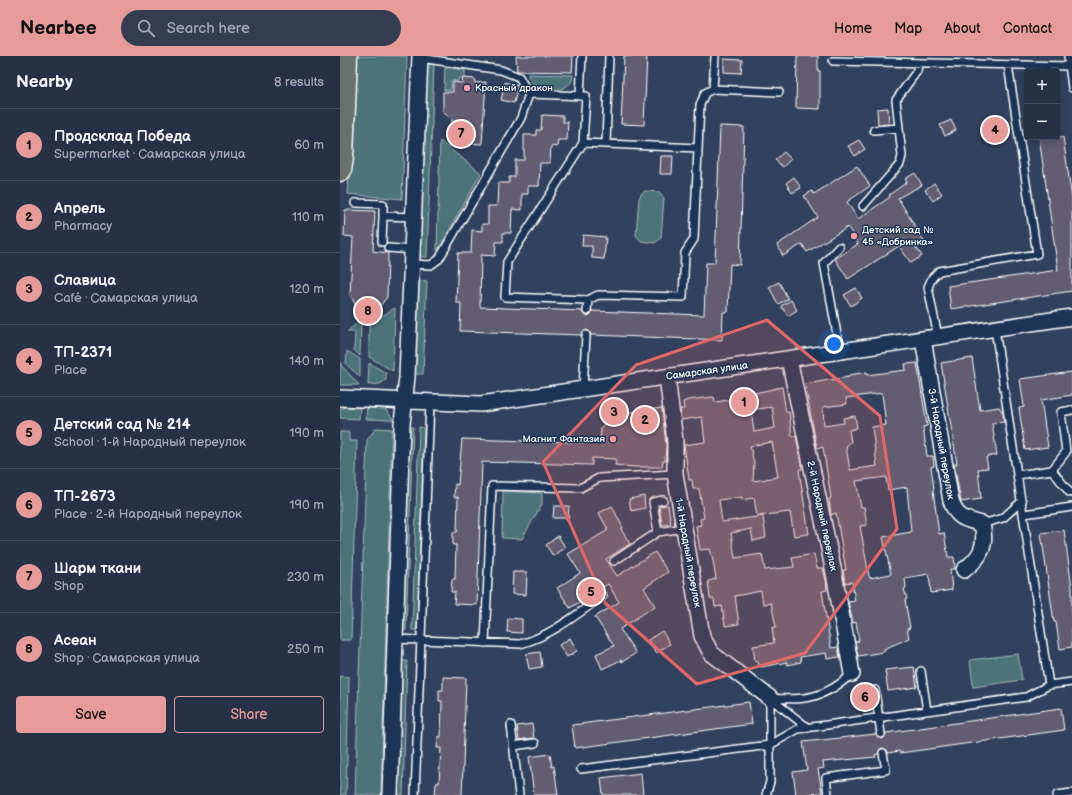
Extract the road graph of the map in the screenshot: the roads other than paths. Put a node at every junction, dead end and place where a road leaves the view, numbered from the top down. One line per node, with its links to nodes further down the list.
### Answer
1 (346, 56): 21 (main road)
2 (582, 56): 15 (lane)
3 (609, 56): 19 (lane)
4 (715, 56): 12 (lane)
5 (1068, 56): 10 (lane)
6 (420, 57): 14 (lane); 25 (street)
7 (833, 60): 8 (lane)
8 (918, 63): 9 (lane); 16 (lane)
9 (1008, 65): 10 (lane); 35 (lane)
10 (1069, 66): 11 (lane)
11 (1072, 88)
12 (713, 89): 13 (lane); 20 (lane)
13 (779, 92)
14 (529, 94): 15 (lane); 29 (lane)
15 (580, 96): 18 (lane)
16 (899, 128): 17 (lane); 23 (lane)
17 (874, 130)
18 (583, 143): 19 (lane); 30 (lane)
19 (606, 144): 20 (lane)
20 (698, 148): 30 (lane)
21 (340, 170)
22 (355, 203): 24 (lane)
23 (862, 206)
24 (383, 216): 25 (lane); 26 (lane)
25 (414, 217): 29 (street)
26 (382, 242)
27 (839, 247): 37 (lane)
28 (388, 248): 29 (lane)
29 (412, 257): 42 (street)
30 (588, 300): 31 (lane)
31 (587, 311)
32 (1072, 317): 33 (street, Самарская улица)
33 (995, 329): 35 (street, Самарская улица); 47 (lane)
34 (586, 335): 40 (lane)
35 (938, 337): 36 (street, Самарская улица)
36 (922, 339): 37 (street, Самарская улица); 53 (street, 3-й Народный переулок)
37 (840, 351): 38 (street, Самарская улица)
38 (789, 359): 39 (street, Самарская улица); 63 (street, 2-й Народный переулок)
39 (667, 376): 40 (street, Самарская улица); 46 (street, 1-й Народный переулок)
40 (583, 389): 43 (street, Самарская улица)
41 (340, 398): 42 (street, Самарская улица)
42 (405, 400): 43 (street, Самарская улица); 59 (street)
43 (430, 402): 60 (lane)
44 (1072, 410): 45 (lane)
45 (1052, 470): 47 (lane); 48 (lane)
46 (675, 474): 54 (street, 1-й Народный переулок); 61 (lane)
47 (1018, 475): 50 (lane)
48 (1072, 493)
49 (663, 500): 55 (lane)
50 (1022, 501): 52 (lane); 53 (lane)
51 (1072, 507): 52 (lane)
52 (1024, 514): 65 (lane)
53 (982, 524): 57 (street)
54 (684, 528): 55 (lane); 67 (street, 1-й Народный переулок)
55 (658, 532): 56 (lane)
56 (614, 561)
57 (964, 570)
58 (603, 596): 61 (lane)
59 (395, 639): 60 (lane); 79 (street)
60 (420, 640): 61 (lane); 80 (lane)
61 (485, 643)
62 (921, 671): 68 (lane)
63 (852, 674): 67 (lane)
64 (1072, 682): 65 (lane)
65 (1049, 685): 68 (lane)
66 (875, 690): 69 (lane)
67 (770, 698): 71 (lane); 74 (lane)
68 (927, 711): 69 (lane)
69 (879, 718): 71 (lane); 72 (lane)
70 (511, 725): 75 (lane)
71 (808, 728): 74 (lane)
72 (881, 734)
73 (535, 742): 75 (lane)
74 (770, 745): 77 (lane); 82 (lane)
75 (513, 746): 81 (lane)
76 (883, 754): 83 (lane)
77 (581, 769)
78 (1072, 793): 84 (lane)
79 (390, 795)
80 (415, 795)
81 (519, 795)
82 (766, 795)
83 (828, 795)
84 (1058, 795)

